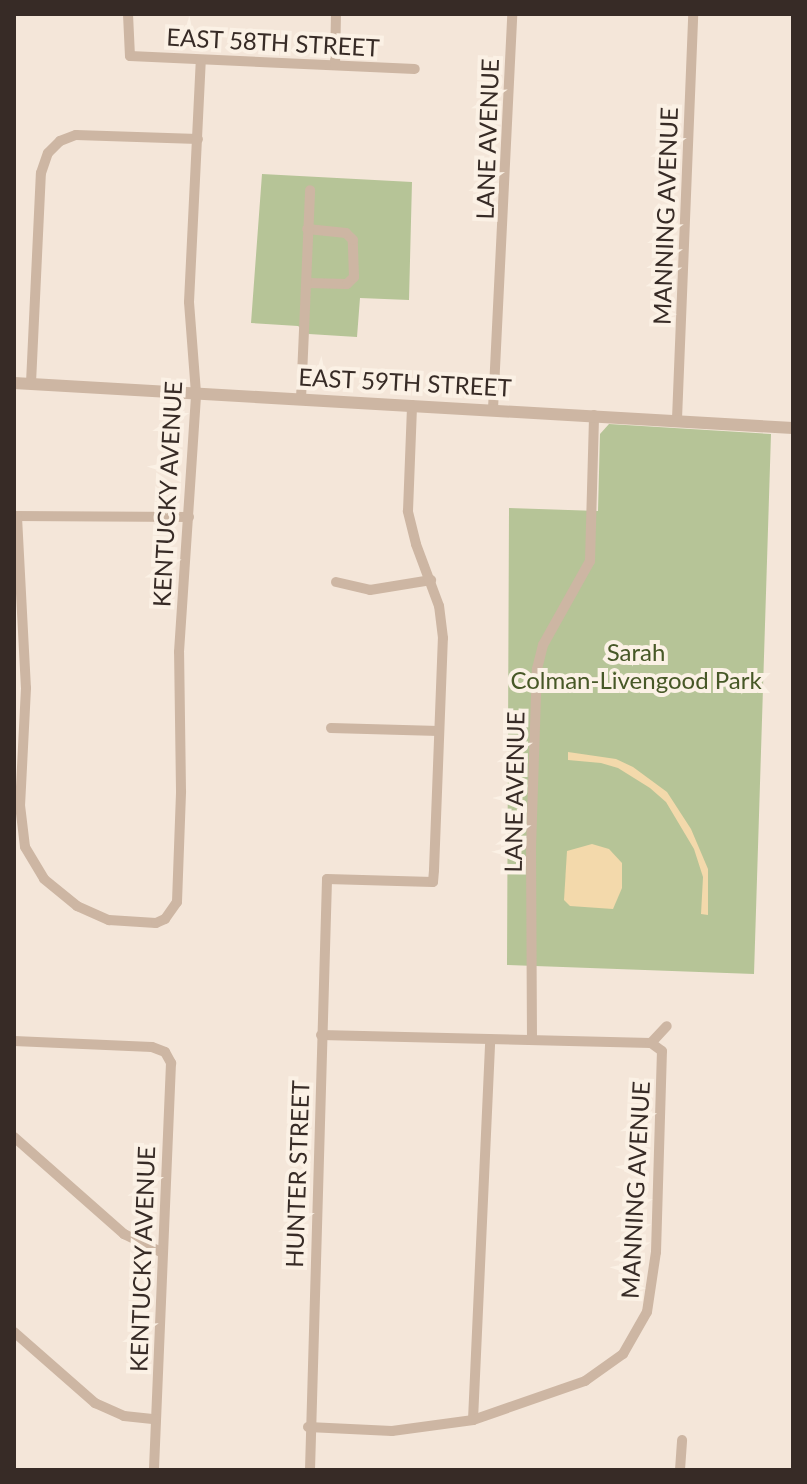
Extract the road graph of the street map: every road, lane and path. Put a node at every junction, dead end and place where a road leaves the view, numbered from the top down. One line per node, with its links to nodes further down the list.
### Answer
1 (128, 14): 5 (street, EAST 58TH STREET)
2 (336, 14): 6 (street)
3 (512, 14): 17 (street, LANE AVENUE)
4 (693, 14): 19 (street, MANNING AVENUE)
5 (201, 60): 6 (street, EAST 58TH STREET); 8 (street, KENTUCKY AVENUE)
6 (335, 65): 7 (street, EAST 58TH STREET)
7 (415, 69)
8 (198, 139): 13 (street); 14 (street, KENTUCKY AVENUE)
9 (310, 190): 10 (street)
10 (307, 229): 11 (street); 11 (street)
11 (307, 283): 15 (street)
12 (14, 383): 13 (street, EAST 59TH STREET)
13 (31, 383): 14 (street, EAST 59TH STREET)
14 (196, 393): 15 (street, EAST 59TH STREET); 22 (street, KENTUCKY AVENUE)
15 (301, 399): 16 (street, EAST 59TH STREET)
16 (412, 405): 17 (street, EAST 59TH STREET); 23 (street)
17 (493, 409): 18 (street, EAST 59TH STREET)
18 (594, 415): 19 (street, EAST 59TH STREET); 30 (street, LANE AVENUE)
19 (677, 419): 20 (street, EAST 59TH STREET)
20 (793, 428)
21 (16, 516): 22 (street); 22 (street, KENTUCKY AVENUE)
22 (189, 517)
23 (431, 580): 24 (street); 26 (street)
24 (336, 582)
25 (331, 728): 26 (street)
26 (439, 731): 28 (street, HUNTER STREET)
27 (667, 1026): 32 (street)
28 (321, 1035): 29 (street); 38 (street, HUNTER STREET)
29 (490, 1039): 30 (street); 37 (street)
30 (532, 1040): 32 (street)
31 (14, 1041): 34 (street, KENTUCKY AVENUE)
32 (651, 1043): 37 (street, MANNING AVENUE)
33 (14, 1137): 34 (street)
34 (161, 1252): 36 (street, KENTUCKY AVENUE)
35 (14, 1332): 36 (street)
36 (155, 1419): 40 (street, KENTUCKY AVENUE)
37 (473, 1420): 38 (street)
38 (308, 1427): 41 (street, HUNTER STREET)
39 (682, 1440): 42 (street)
40 (154, 1470)
41 (310, 1470)
42 (680, 1470)

